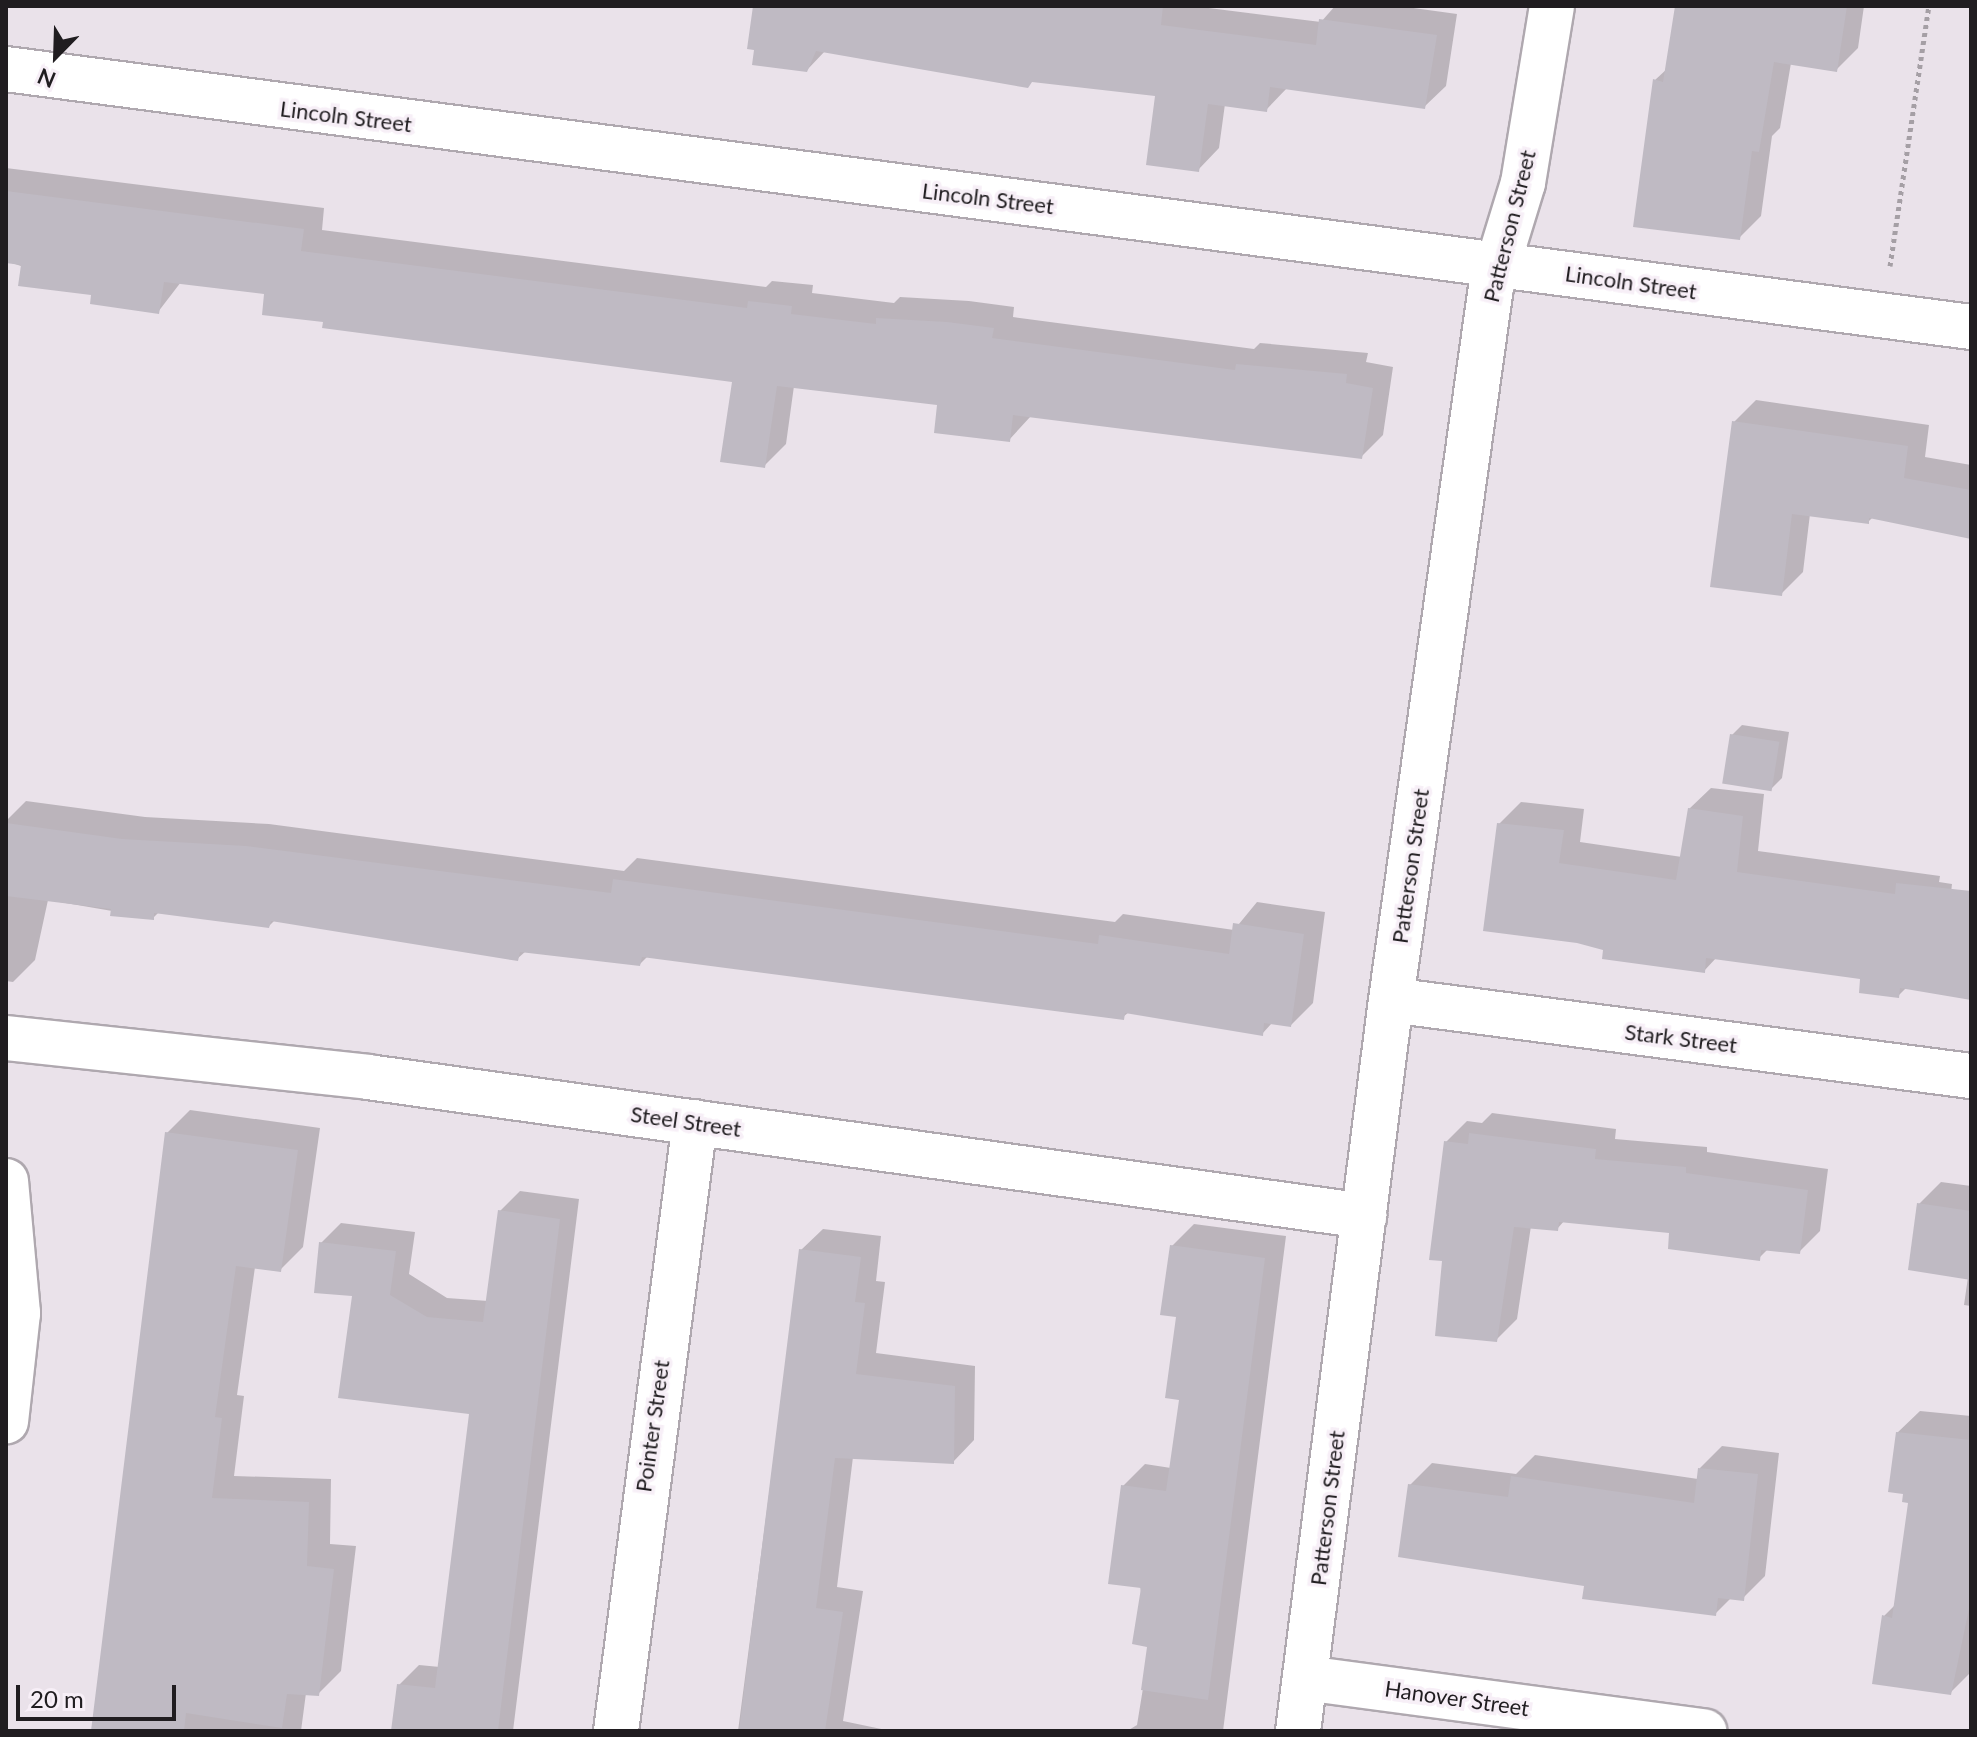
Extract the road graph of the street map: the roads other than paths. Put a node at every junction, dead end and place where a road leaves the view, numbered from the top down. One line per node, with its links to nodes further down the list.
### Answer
1 (1552, 6): 3 (street, Patterson Street)
2 (6, 69): 3 (street, Lincoln Street)
3 (1498, 264): 4 (street, Lincoln Street); 5 (street, Patterson Street)
4 (1971, 327)
5 (1391, 1000): 7 (street, Stark Street); 10 (street, Patterson Street)
6 (6, 1038): 8 (street, Steel Street)
7 (1971, 1076)
8 (695, 1122): 10 (street, Steel Street); 13 (street, Pointer Street)
9 (6, 1181): 11 (street)
10 (1364, 1216): 12 (street, Patterson Street)
11 (6, 1421)
12 (1305, 1678): 14 (street, Patterson Street); 15 (street, Hanover Street)
13 (616, 1731)
14 (1298, 1731)
15 (1704, 1731)

